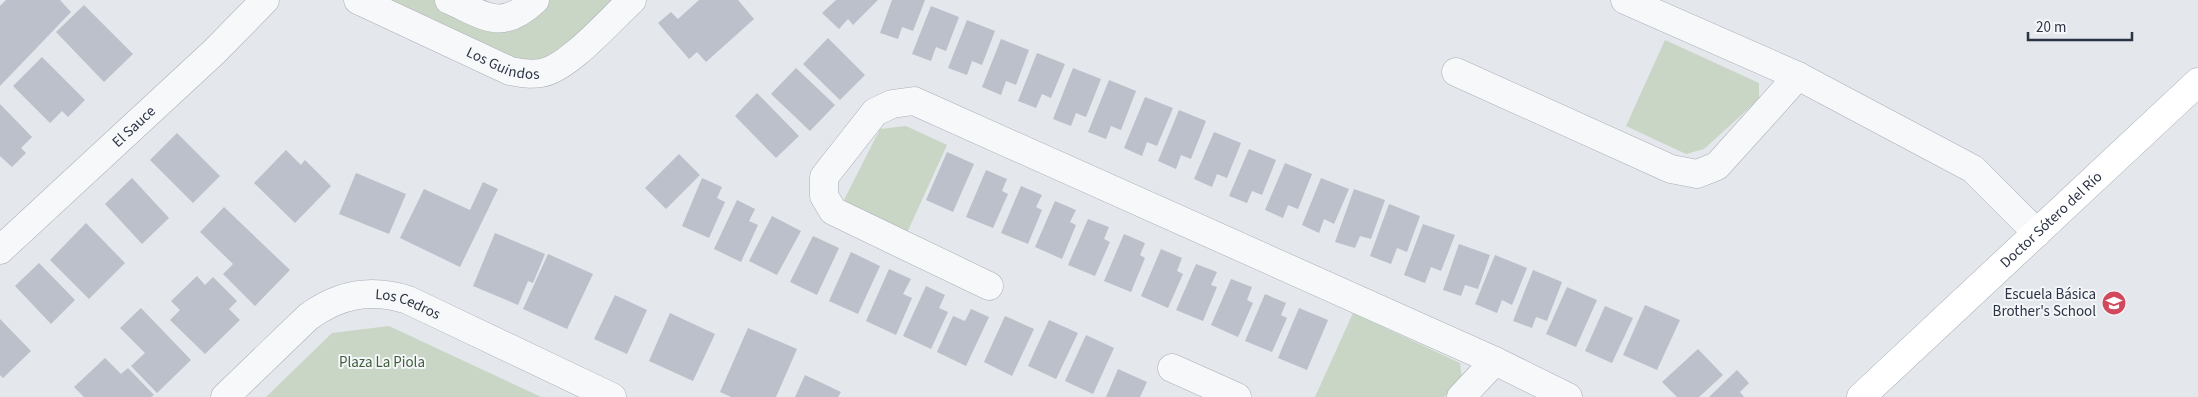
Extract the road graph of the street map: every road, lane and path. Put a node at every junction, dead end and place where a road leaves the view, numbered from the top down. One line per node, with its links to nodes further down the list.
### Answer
1 (265, 0): 11 (street, El Sauce)
2 (358, 0): 5 (street, Los Guindos)
3 (449, 0): 4 (street)
4 (534, 0)
5 (632, 0)
6 (1625, 0): 8 (street)
7 (1456, 72): 8 (street)
8 (1798, 76): 10 (street)
9 (2198, 82): 10 (main road, Doctor Sótero del Río)
10 (2036, 233): 20 (main road, Doctor Sótero del Río)
11 (0, 250)
12 (989, 286): 13 (street)
13 (1495, 362): 18 (street); 19 (street)
14 (1172, 368): 17 (street)
15 (225, 397): 16 (street, Los Cedros)
16 (612, 397)
17 (1237, 397)
18 (1461, 397)
19 (1568, 397)
20 (1860, 397)

